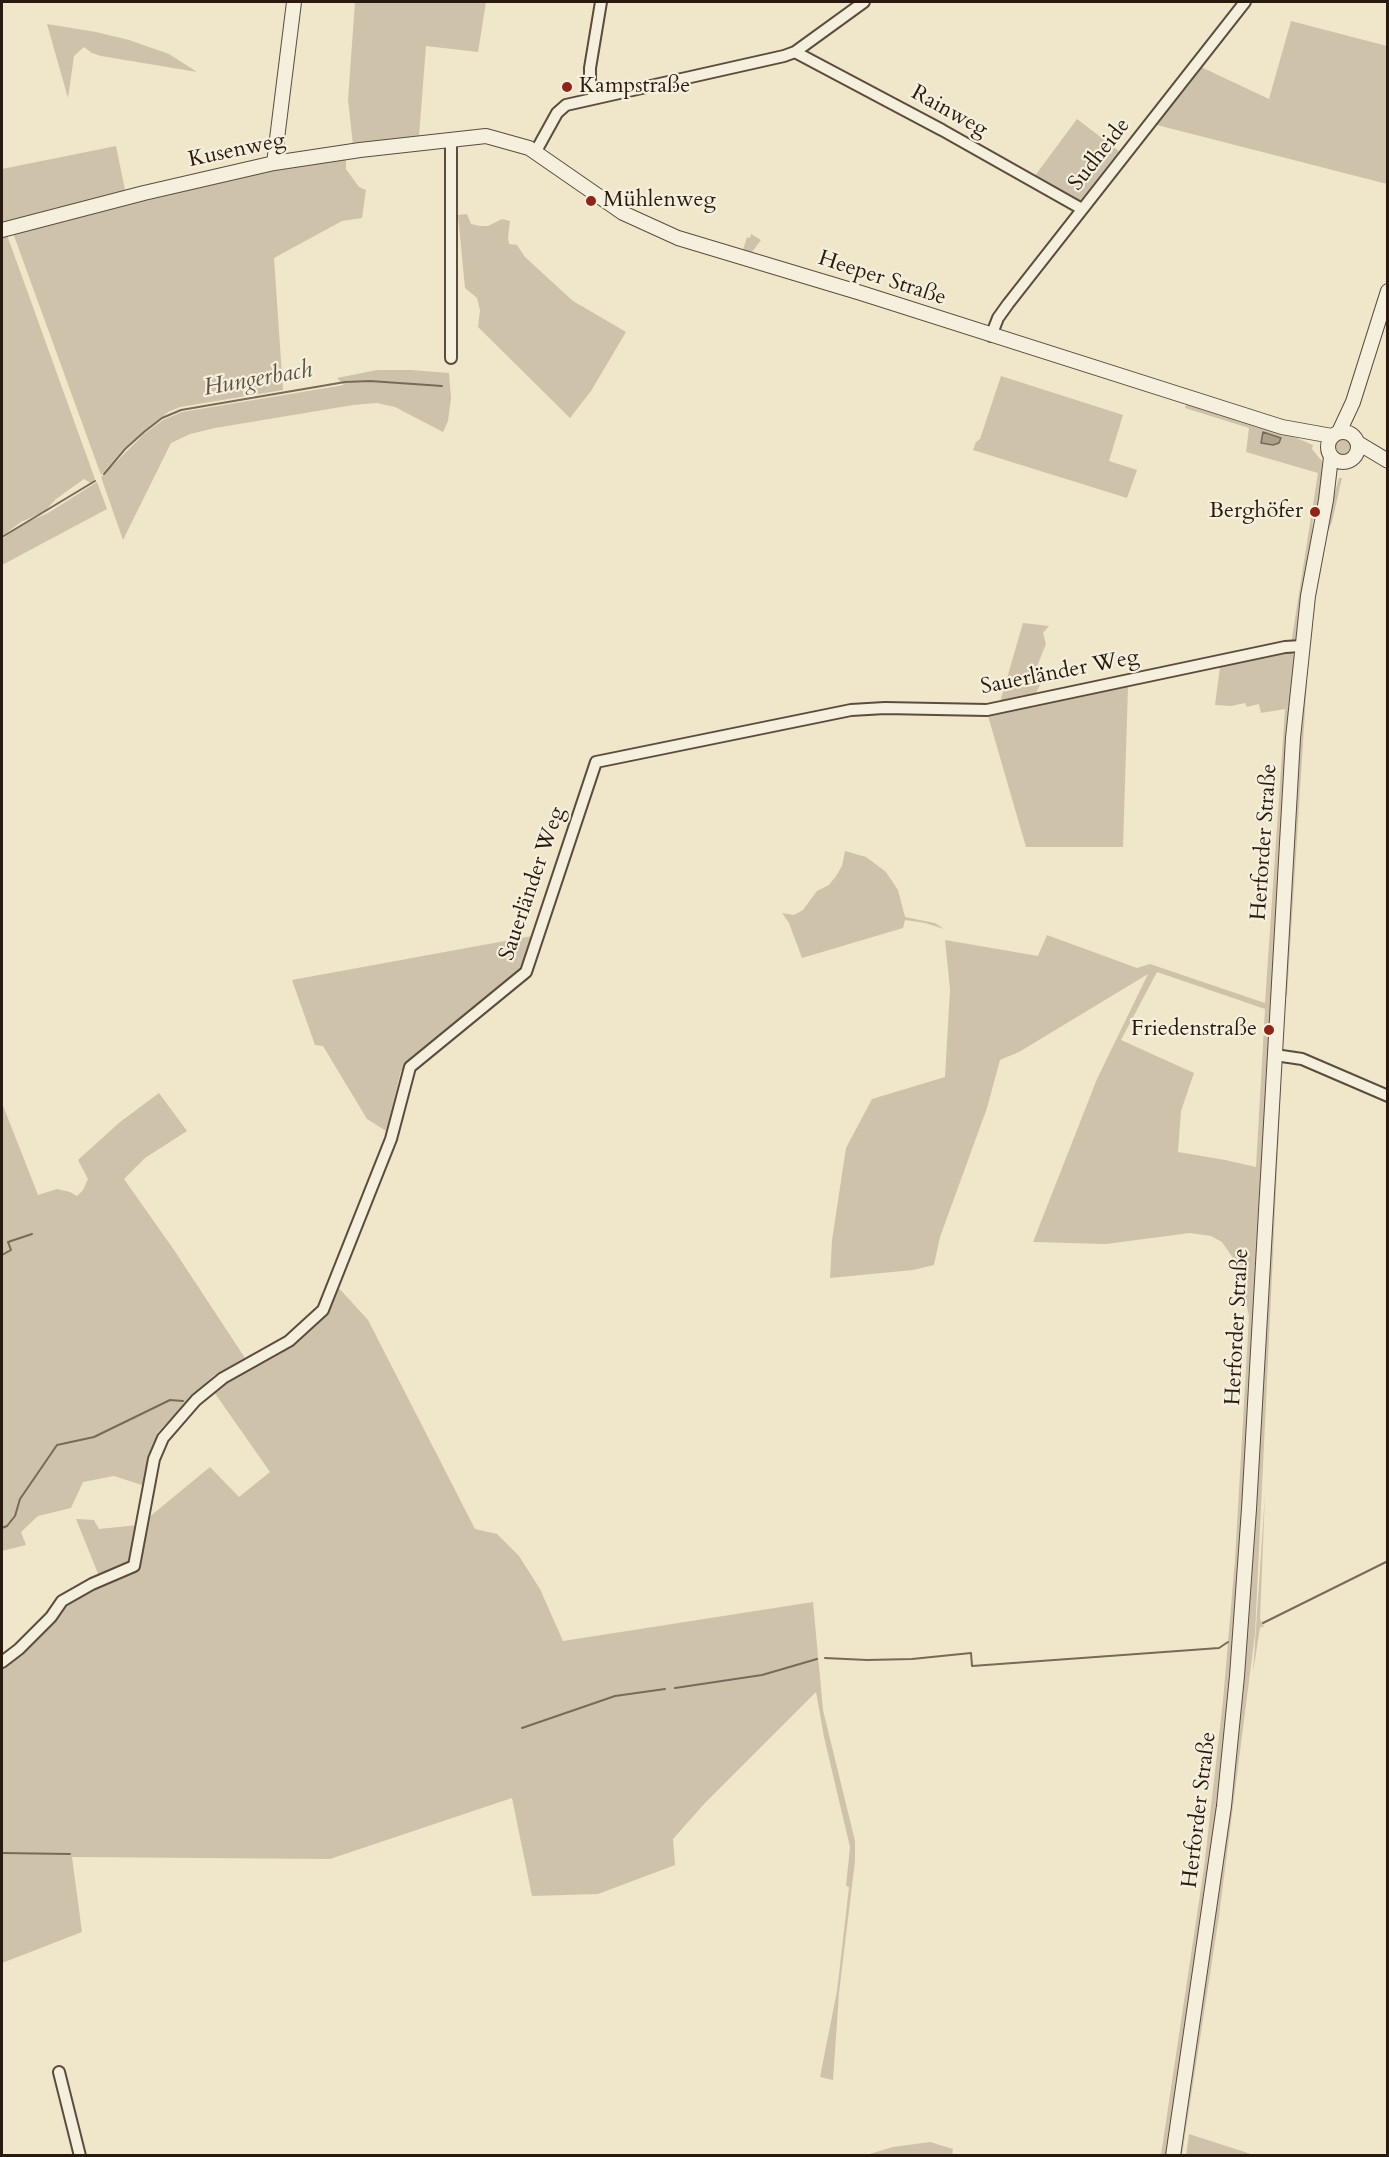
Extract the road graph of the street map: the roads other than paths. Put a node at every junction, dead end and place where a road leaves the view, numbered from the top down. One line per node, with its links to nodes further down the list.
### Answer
1 (294, 2): 10 (street)
2 (601, 2): 6 (street)
3 (864, 2): 5 (street)
4 (1245, 2): 11 (street, Sudheide)
5 (795, 52): 6 (street); 11 (street, Rainweg)
6 (594, 98): 9 (street)
7 (486, 136): 8 (street, Kusenweg); 9 (street, Heeper Straße)
8 (451, 139): 10 (street, Kusenweg); 15 (street)
9 (536, 152): 14 (street, Heeper Straße)
10 (274, 163): 12 (street, Kusenweg)
11 (1082, 209): 14 (street, Sudheide)
12 (2, 230)
13 (1388, 291): 16 (street)
14 (991, 336): 17 (street, Heeper Straße)
15 (451, 358)
16 (1353, 402): 18 (street); 19 (street)
17 (1282, 428): 18 (street, Heeper Straße); 20 (street, Heeper Straße)
18 (1335, 434): 19 (street); 20 (street)
19 (1355, 439): 20 (street); 21 (street, Heeper Straße)
20 (1339, 457): 21 (street, Heeper Straße); 22 (street, Herforder Straße)
21 (1388, 461)
22 (1302, 646): 23 (street, Herforder Straße); 25 (street, Sauerländer Weg)
23 (1275, 1055): 24 (street); 28 (street, Herforder Straße)
24 (1388, 1096)
25 (2, 1662)
26 (59, 2072): 27 (street)
27 (80, 2156)
28 (1173, 2156)

